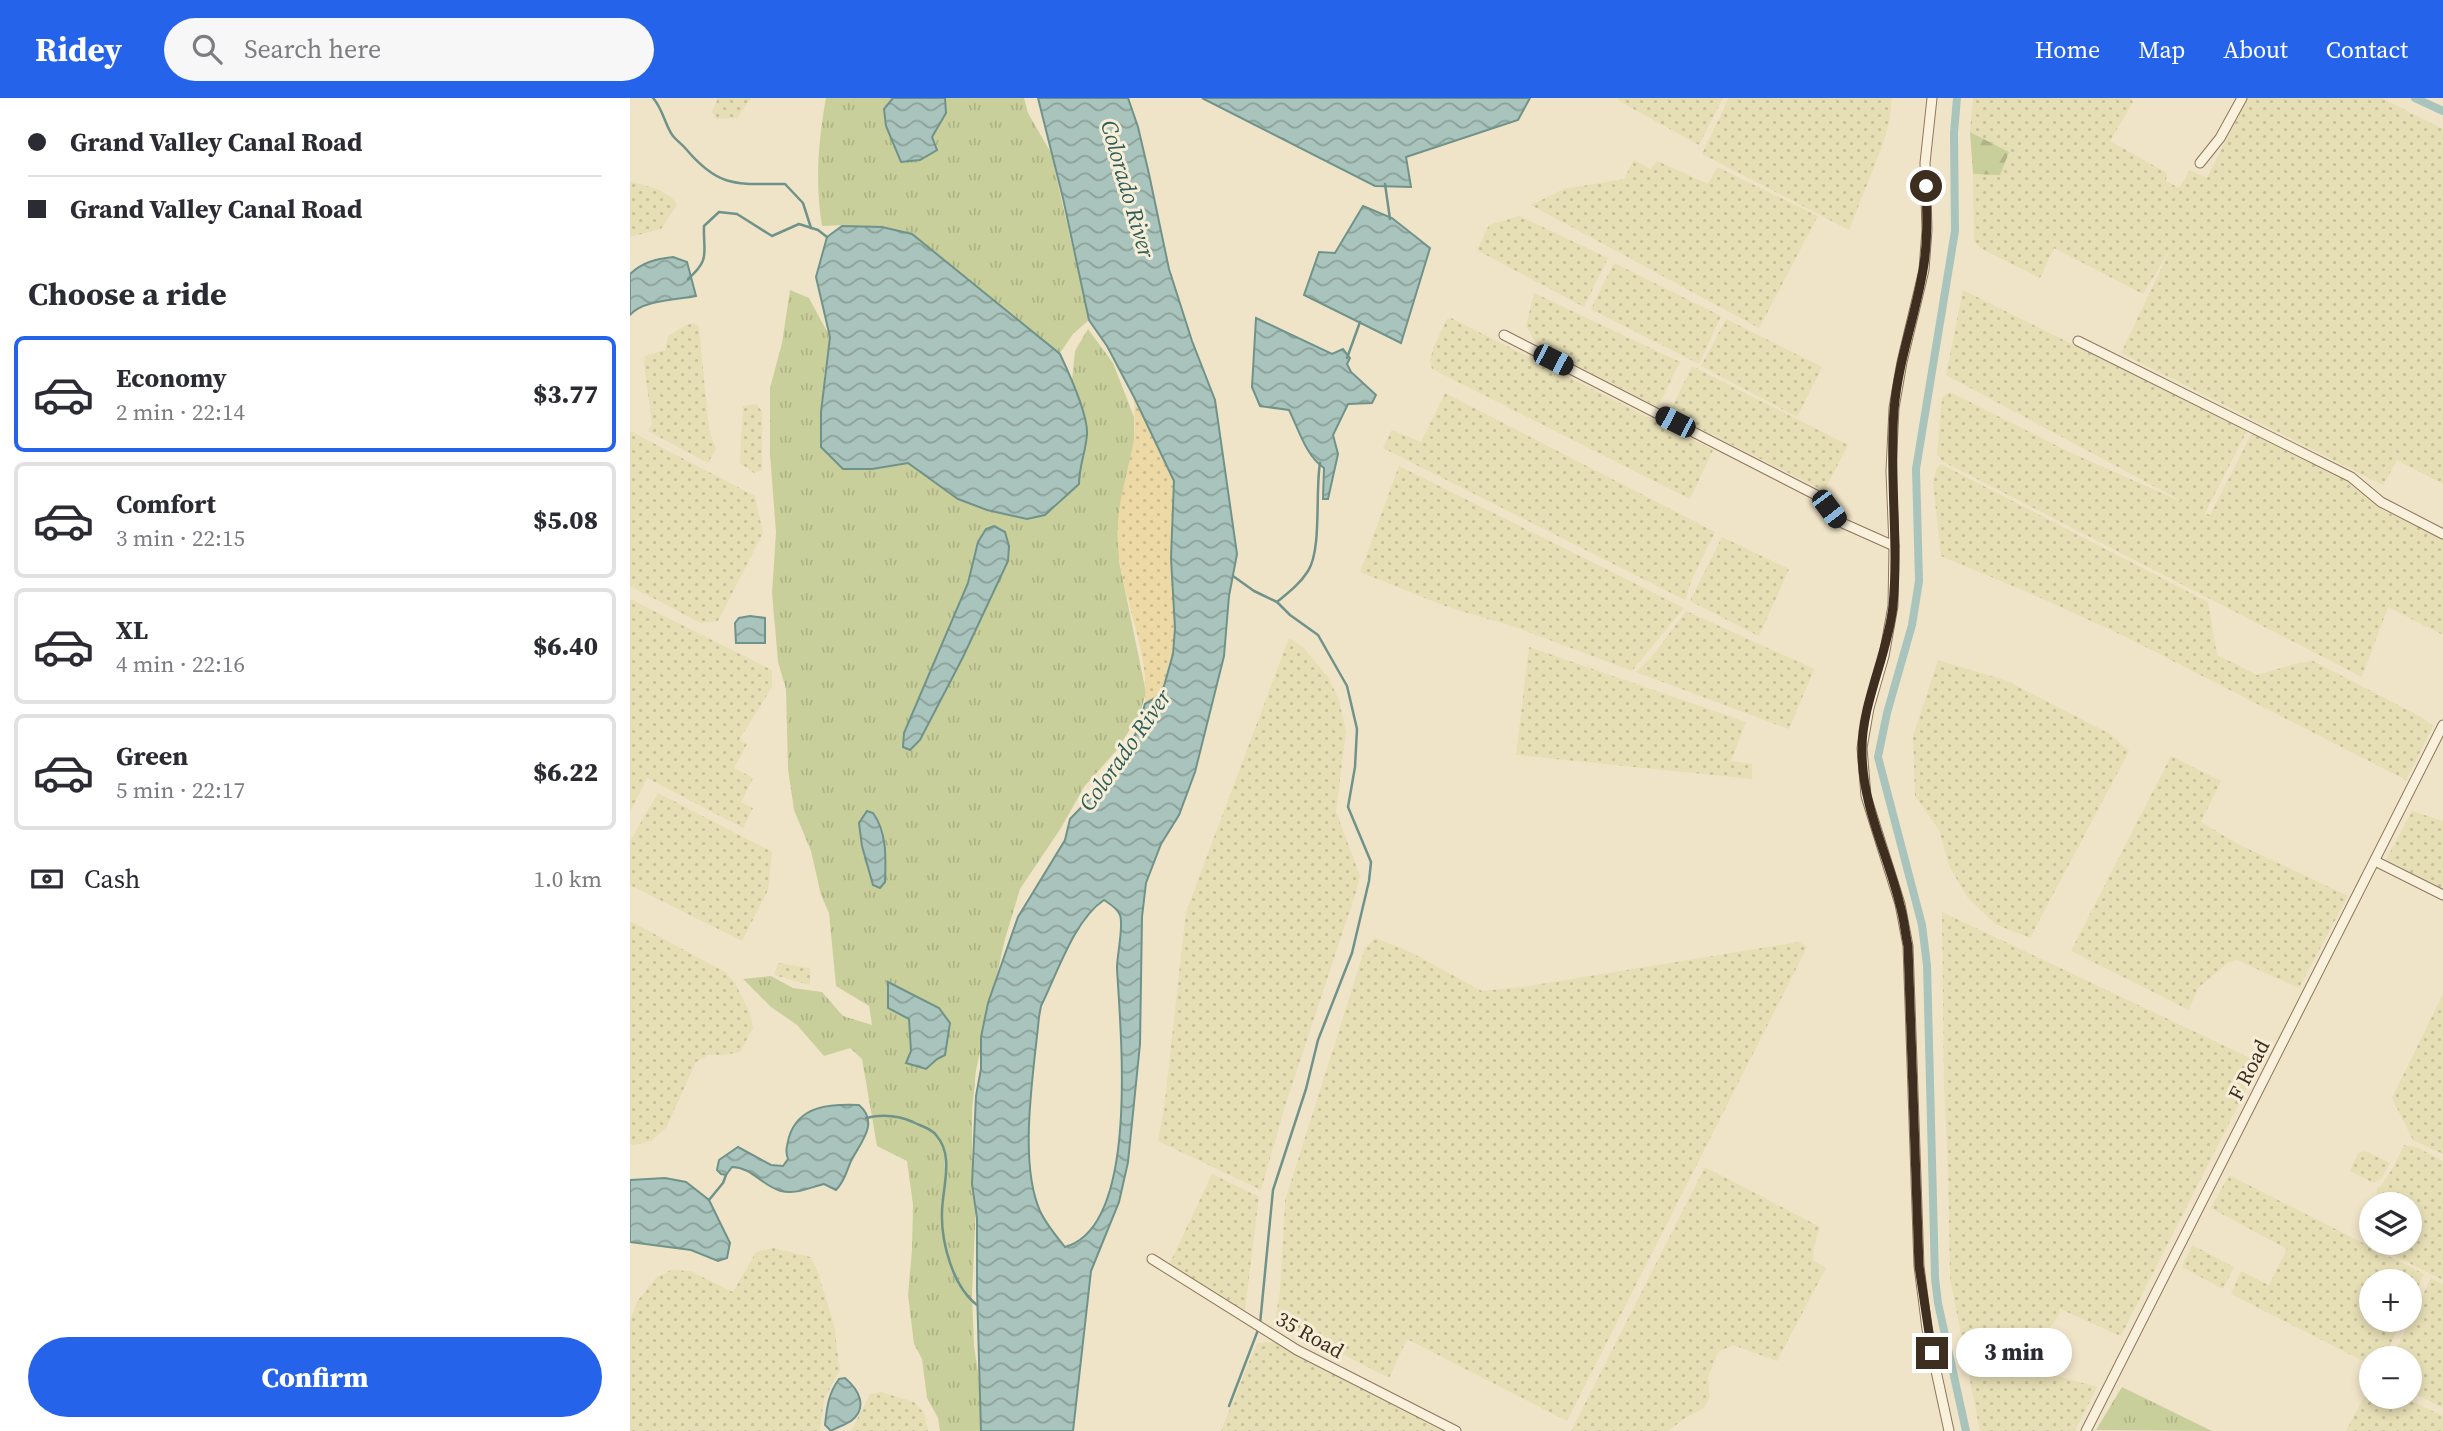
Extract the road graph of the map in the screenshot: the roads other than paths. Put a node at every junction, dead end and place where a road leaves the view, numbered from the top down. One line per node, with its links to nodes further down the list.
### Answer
1 (1932, 98): 7 (street)
2 (2242, 98): 3 (street)
3 (2200, 163)
4 (1504, 335): 7 (street)
5 (2078, 341): 6 (street)
6 (2443, 534)
7 (1894, 546): 13 (street)
8 (2443, 725): 9 (street, F Road)
9 (2375, 861): 10 (street); 14 (street, F Road)
10 (2443, 895)
11 (1152, 1259): 12 (street, 35 Road)
12 (1456, 1431)
13 (1949, 1431)
14 (2085, 1431)

